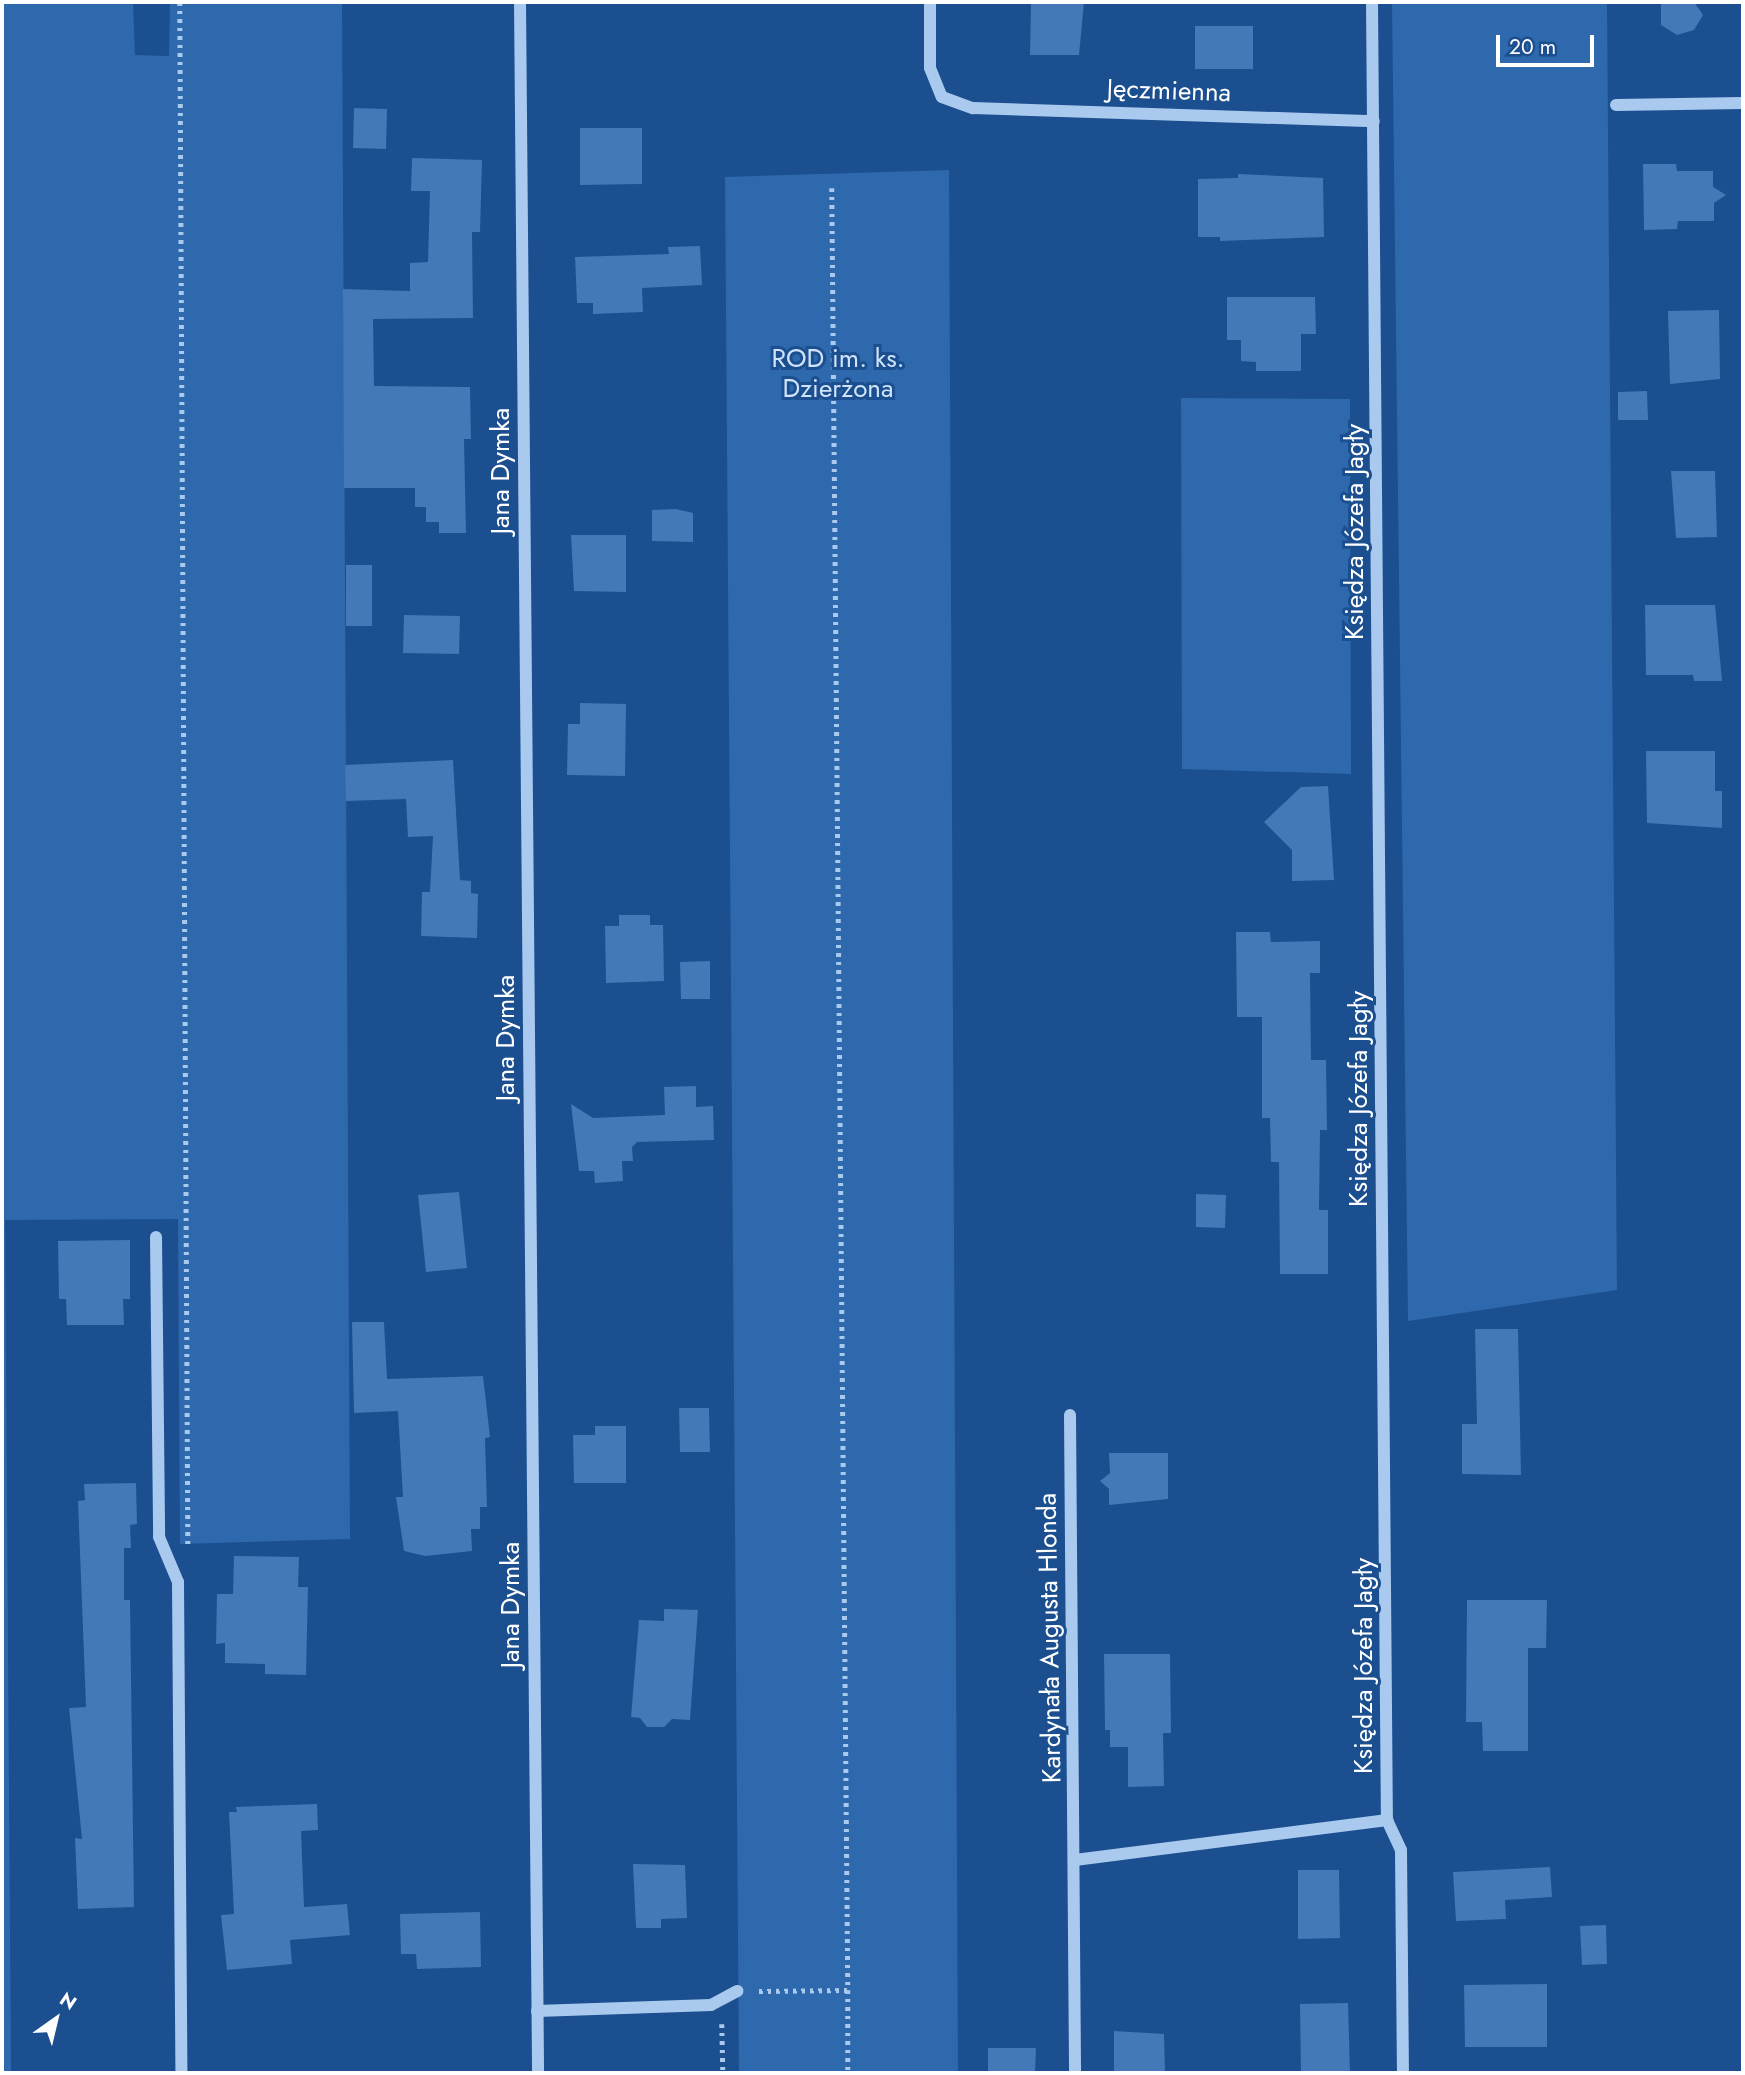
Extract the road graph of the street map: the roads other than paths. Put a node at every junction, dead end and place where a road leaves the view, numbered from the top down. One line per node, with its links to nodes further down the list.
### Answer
1 (520, 2): 12 (street, Jana Dymka)
2 (930, 2): 6 (street, Jęczmienna)
3 (1373, 2): 6 (street)
4 (1743, 103): 5 (street)
5 (1616, 105)
6 (1374, 121): 9 (street, Księdza Józefa Jagły)
7 (156, 1237): 13 (street)
8 (1070, 1415): 10 (street, Kardynała Augusta Hlonda)
9 (1387, 1820): 10 (street); 16 (street, Księdza Józefa Jagły)
10 (1075, 1860): 15 (street, Kardynała Augusta Hlonda)
11 (737, 1991): 12 (street)
12 (537, 2011): 14 (street, Jana Dymka)
13 (181, 2073)
14 (538, 2073)
15 (1075, 2073)
16 (1403, 2073)

